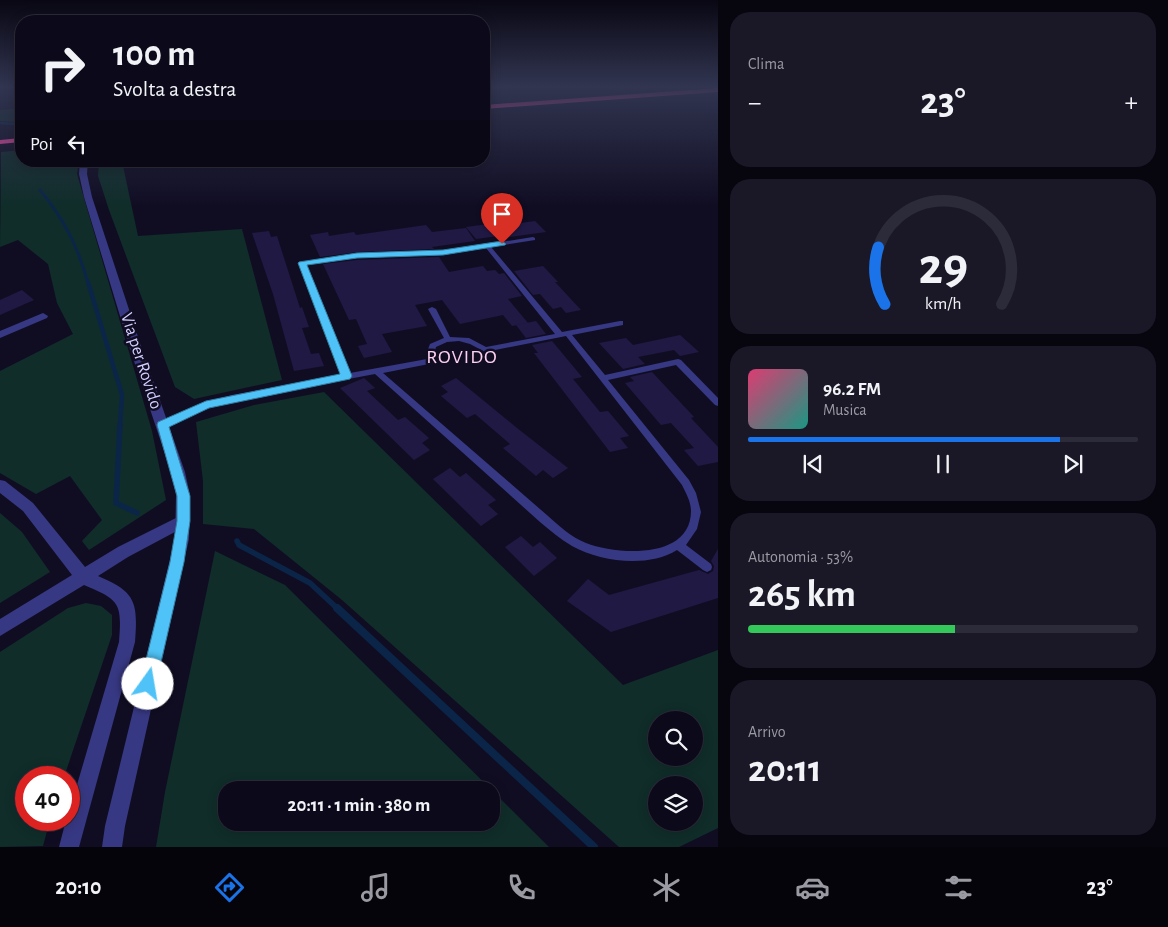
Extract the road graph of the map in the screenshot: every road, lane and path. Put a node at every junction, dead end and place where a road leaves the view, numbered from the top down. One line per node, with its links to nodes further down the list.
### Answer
1 (15, 133): 2 (highway)
2 (0, 134)
3 (15, 141): 4 (highway)
4 (0, 142)
5 (83, 167): 18 (street, Via per Rovido)
6 (534, 239): 7 (lane)
7 (487, 246): 11 (lane); 15 (lane)
8 (432, 309): 13 (lane)
9 (43, 316): 12 (street)
10 (620, 323): 11 (lane)
11 (564, 334): 13 (lane); 16 (lane)
12 (0, 335)
13 (448, 339): 14 (lane)
14 (376, 371): 15 (lane); 21 (lane)
15 (346, 376): 18 (lane)
16 (603, 378): 17 (lane); 21 (lane)
17 (718, 402)
18 (162, 425): 20 (street, Via per Rovido)
19 (0, 485): 23 (street)
20 (183, 521): 23 (street); 25 (street, Via per Rovido)
21 (680, 546): 22 (lane)
22 (707, 568)
23 (83, 577): 24 (street); 26 (street)
24 (0, 628)
25 (116, 826): 27 (street, Via per Rovido); 28 (street, Via per Rovido)
26 (69, 847)
27 (107, 847)
28 (112, 847)

